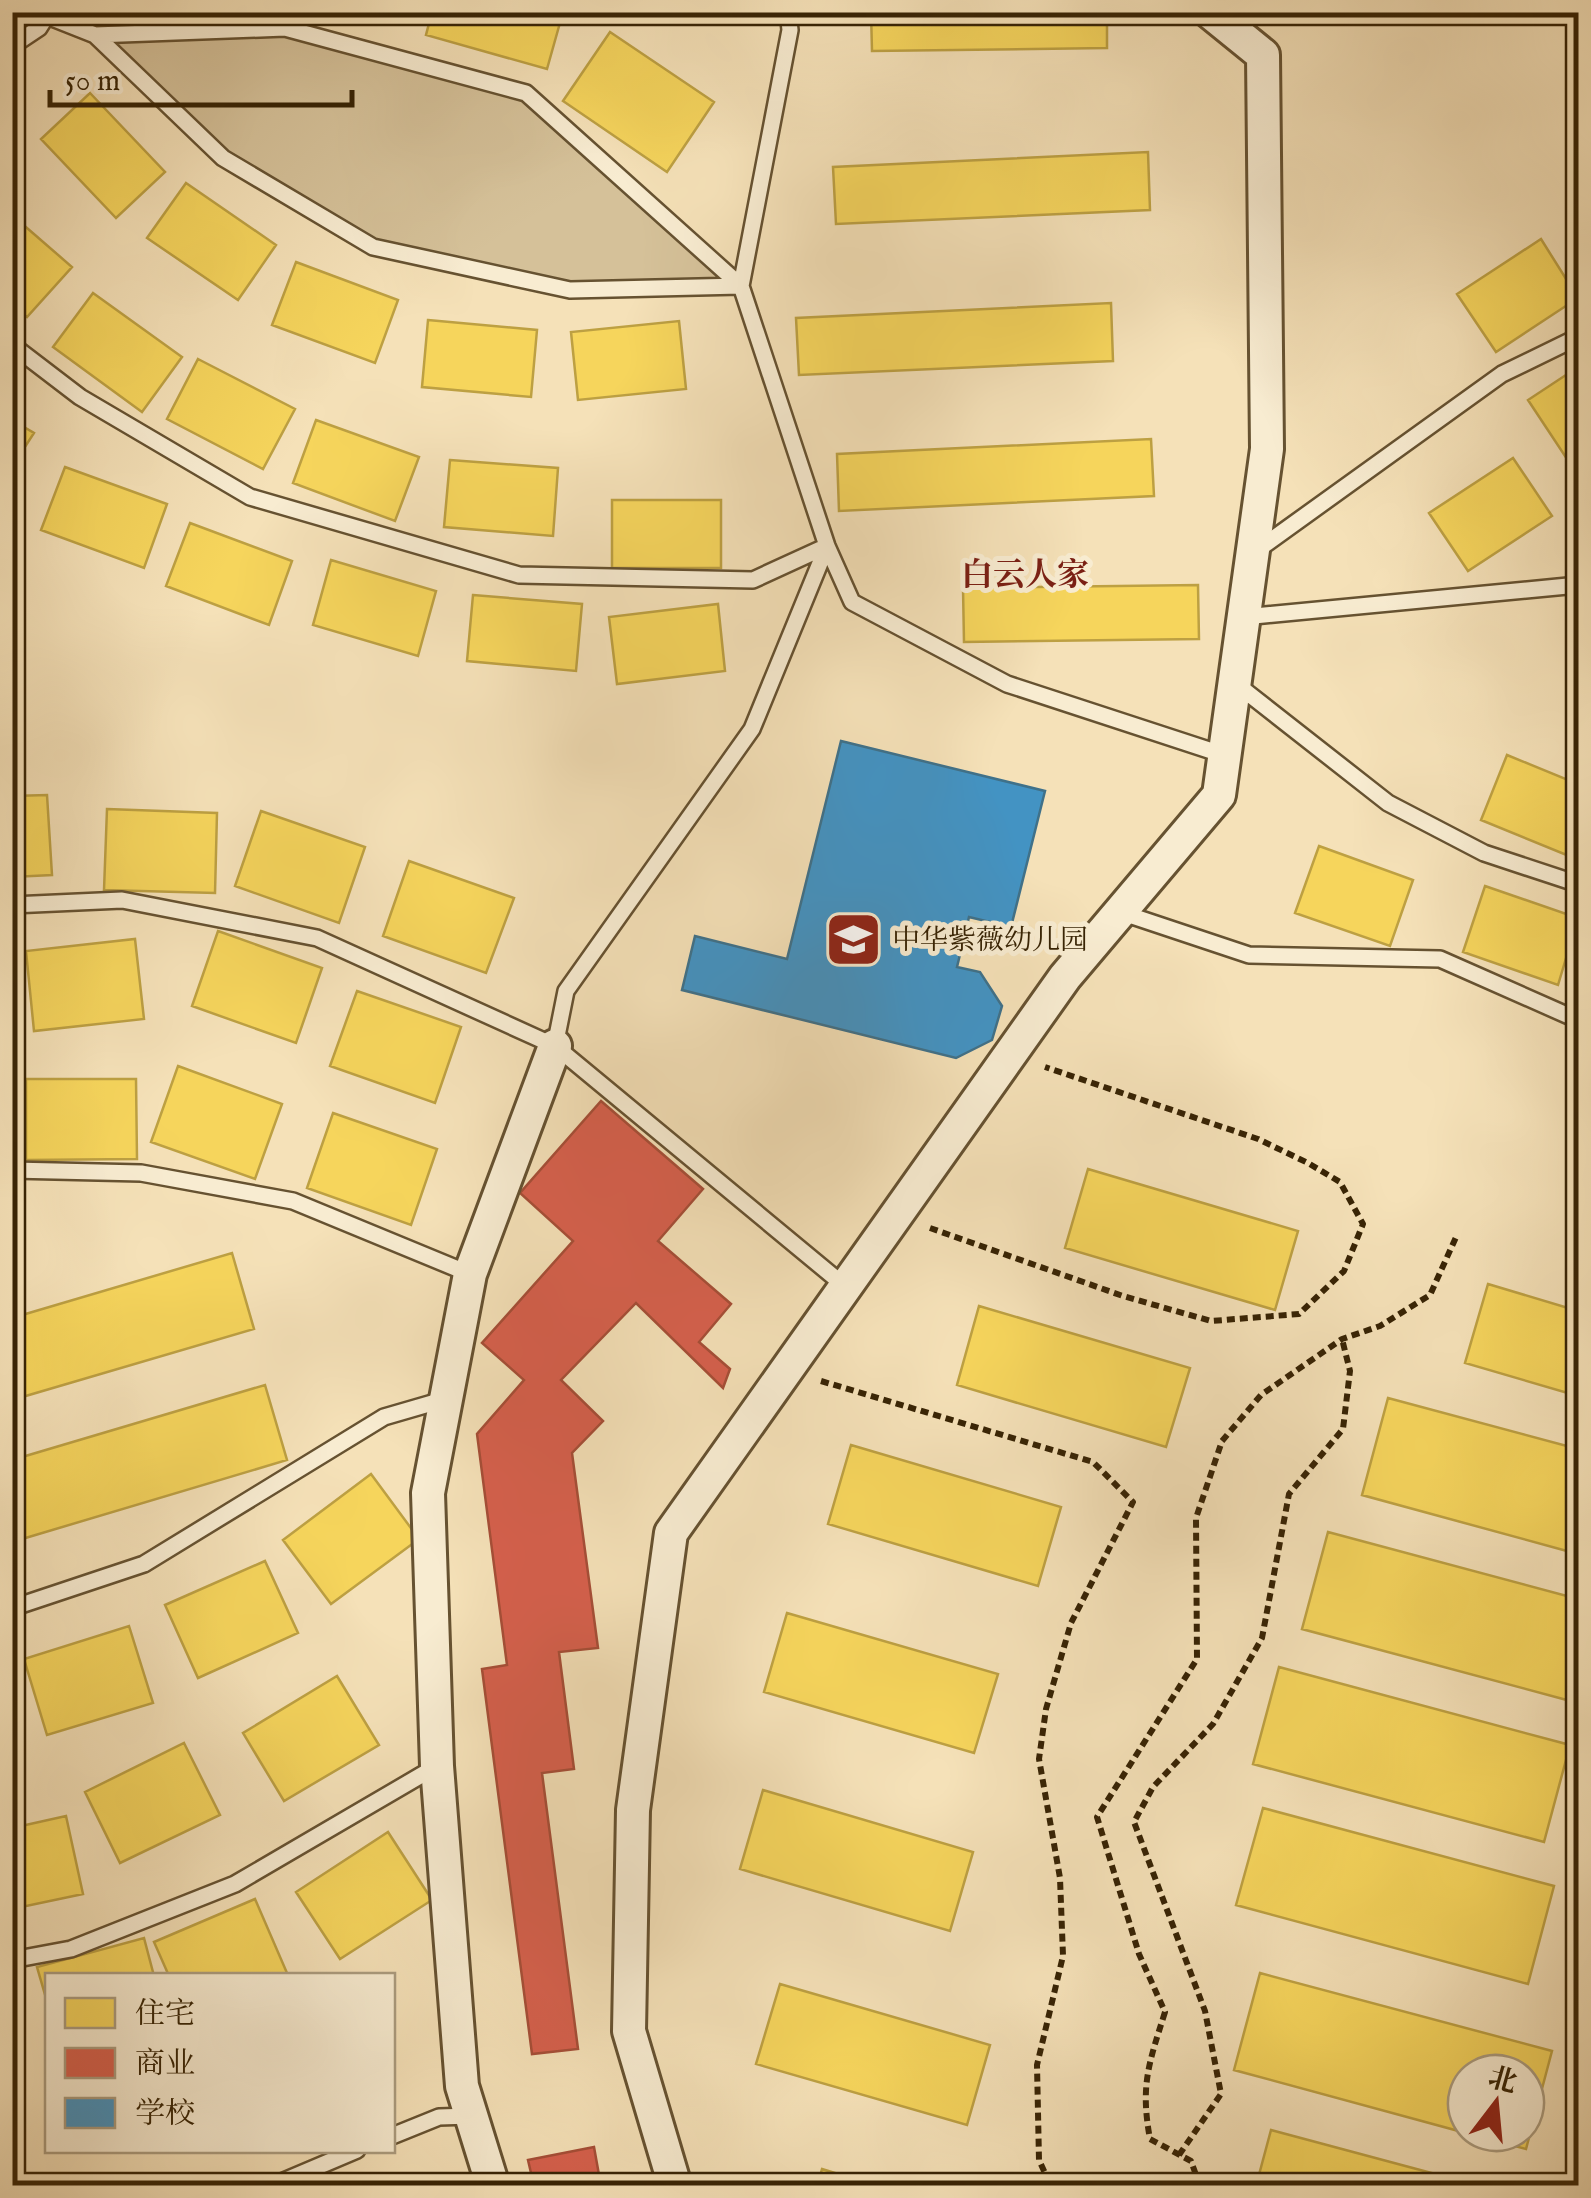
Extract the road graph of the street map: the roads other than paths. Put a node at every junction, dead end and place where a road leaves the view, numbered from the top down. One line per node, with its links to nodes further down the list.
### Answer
1 (788, 12): 6 (lane)
2 (1210, 12): 10 (street)
3 (48, 14): 4 (lane); 5 (lane)
4 (96, 34): 6 (lane); 6 (lane)
5 (12, 46)
6 (741, 286): 9 (lane)
7 (1578, 337): 10 (lane)
8 (12, 345): 9 (lane)
9 (828, 546): 14 (lane); 19 (lane)
10 (1253, 554): 12 (street)
11 (1578, 585): 12 (lane)
12 (1244, 617): 13 (street)
13 (1235, 683): 14 (street); 15 (lane)
14 (1224, 755): 17 (street)
15 (1578, 884)
16 (12, 905): 19 (lane)
17 (1120, 912): 18 (lane); 22 (street)
18 (1578, 1020)
19 (555, 1046): 21 (street); 22 (lane)
20 (12, 1170): 21 (lane)
21 (470, 1274): 23 (street)
22 (846, 1287): 32 (street)
23 (446, 1399): 24 (lane); 25 (street)
24 (12, 1608)
25 (436, 1766): 26 (lane); 27 (street)
26 (12, 1960)
27 (471, 2116): 28 (lane); 31 (street)
28 (395, 2135)
29 (350, 2153): 30 (lane)
30 (272, 2186)
31 (493, 2186)
32 (675, 2186)

